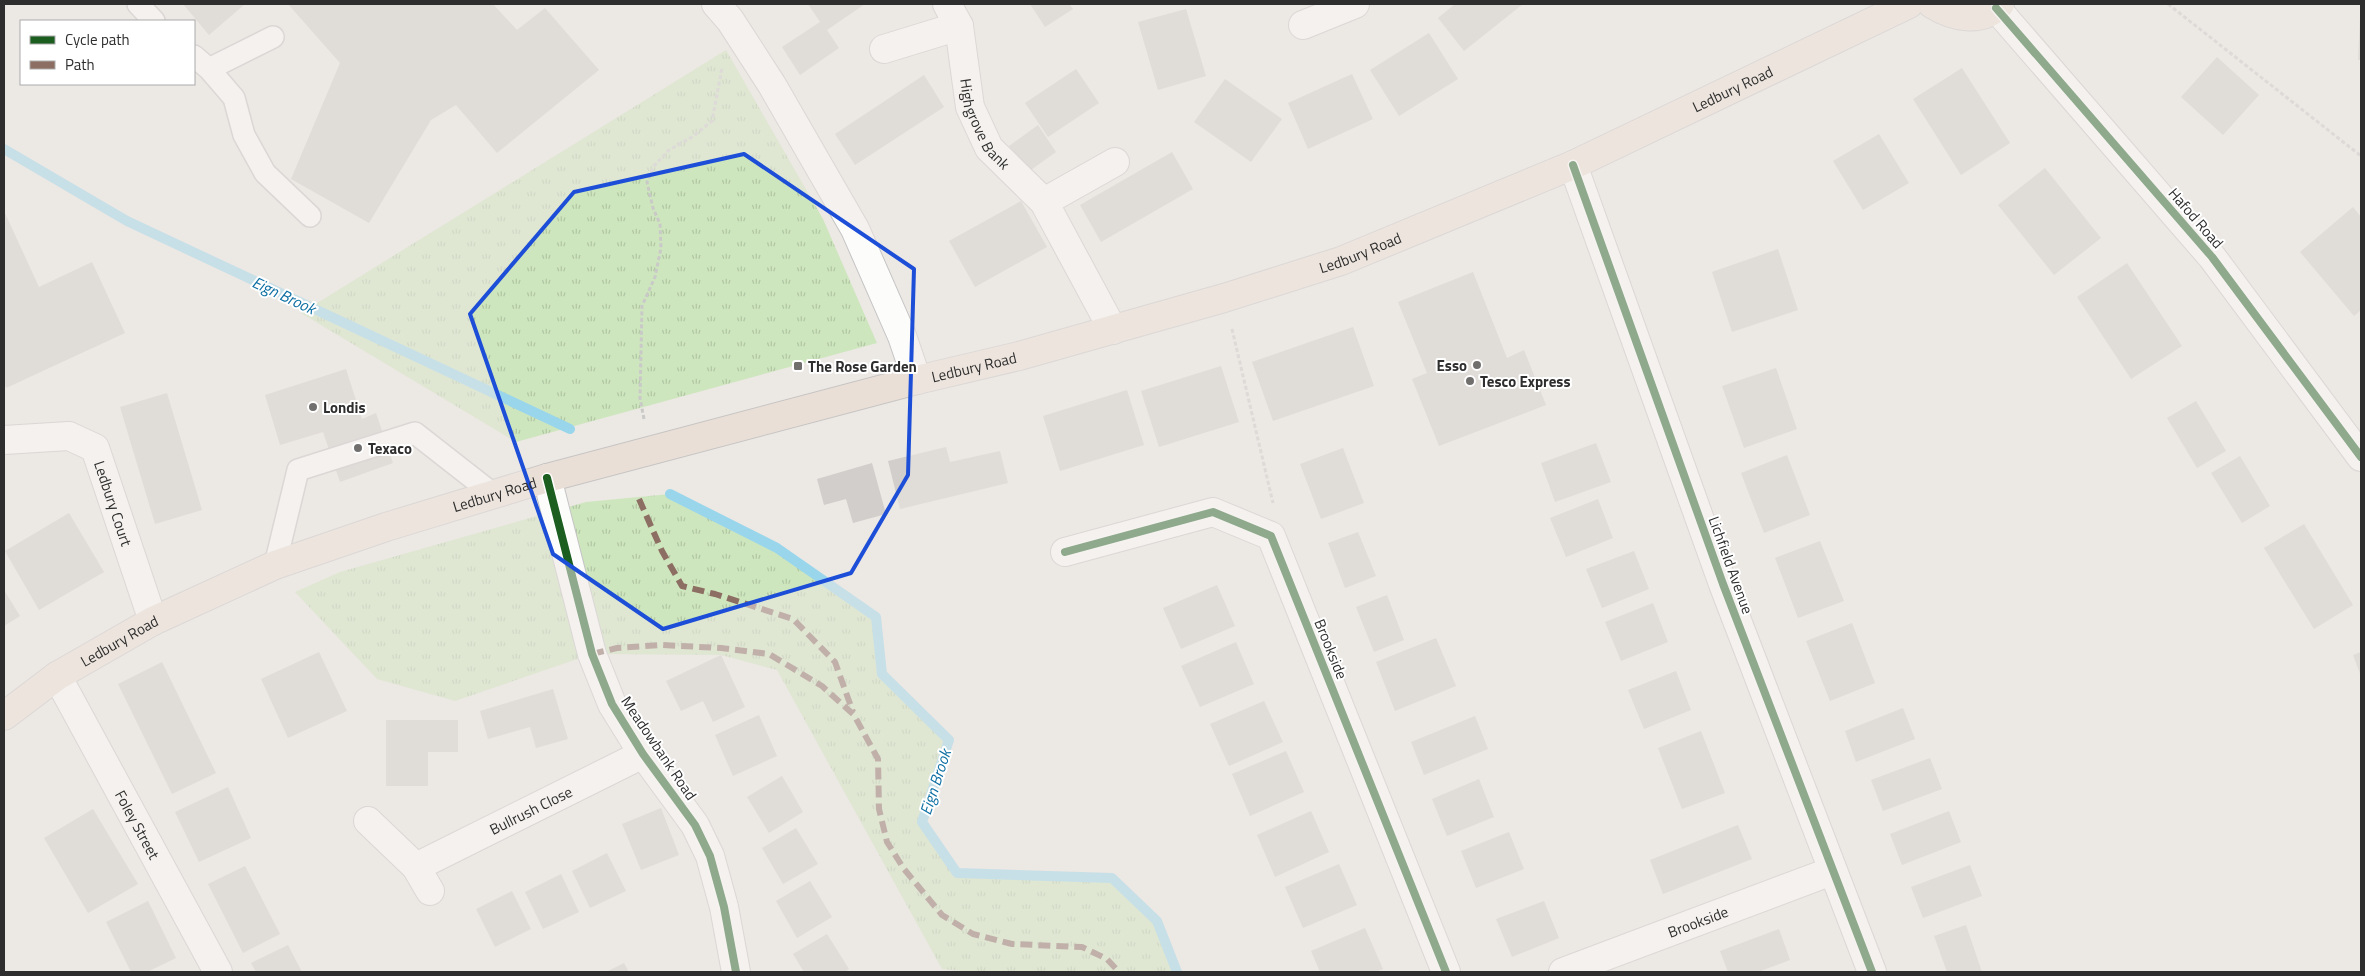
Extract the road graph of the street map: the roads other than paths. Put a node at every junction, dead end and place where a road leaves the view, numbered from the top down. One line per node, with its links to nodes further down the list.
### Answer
1 (138, 4): 8 (lane)
2 (1355, 4): 9 (street)
3 (1909, 4): 14 (highway, Ledbury Road)
4 (1932, 4): 5 (highway)
5 (1998, 6): 20 (street, Hafod Road)
6 (723, 12): 18 (street)
7 (953, 15): 11 (street, Highgrove Bank); 15 (street, Highgrove Bank)
8 (153, 20)
9 (1303, 24)
10 (273, 38): 12 (lane)
11 (884, 49)
12 (201, 62): 16 (lane)
13 (1116, 162): 15 (street)
14 (1573, 165): 17 (highway, Ledbury Road); 31 (street, Lichfield Avenue)
15 (1044, 202): 17 (street, Highgrove Bank)
16 (310, 216)
17 (1113, 330): 18 (highway, Ledbury Road)
18 (917, 380): 21 (highway, Ledbury Road)
19 (4, 440): 25 (street, Ledbury Court)
20 (2361, 457)
21 (547, 478): 22 (highway, Ledbury Road); 28 (street, Meadowbank Road)
22 (493, 494): 24 (highway, Ledbury Road); 24 (lane)
23 (1065, 552): 35 (street, Brookside)
24 (275, 565): 25 (highway, Ledbury Road)
25 (153, 621): 26 (highway, Ledbury Road)
26 (57, 676): 27 (highway, Ledbury Road); 33 (street, Foley Street)
27 (4, 716)
28 (643, 754): 30 (street, Bullrush Close); 34 (street, Meadowbank Road)
29 (368, 821): 30 (street)
30 (416, 867): 32 (street)
31 (1832, 871): 36 (street, Brookside); 37 (street, Lichfield Avenue)
32 (430, 891)
33 (218, 972)
34 (736, 972)
35 (1446, 972)
36 (1563, 972)
37 (1872, 972)

